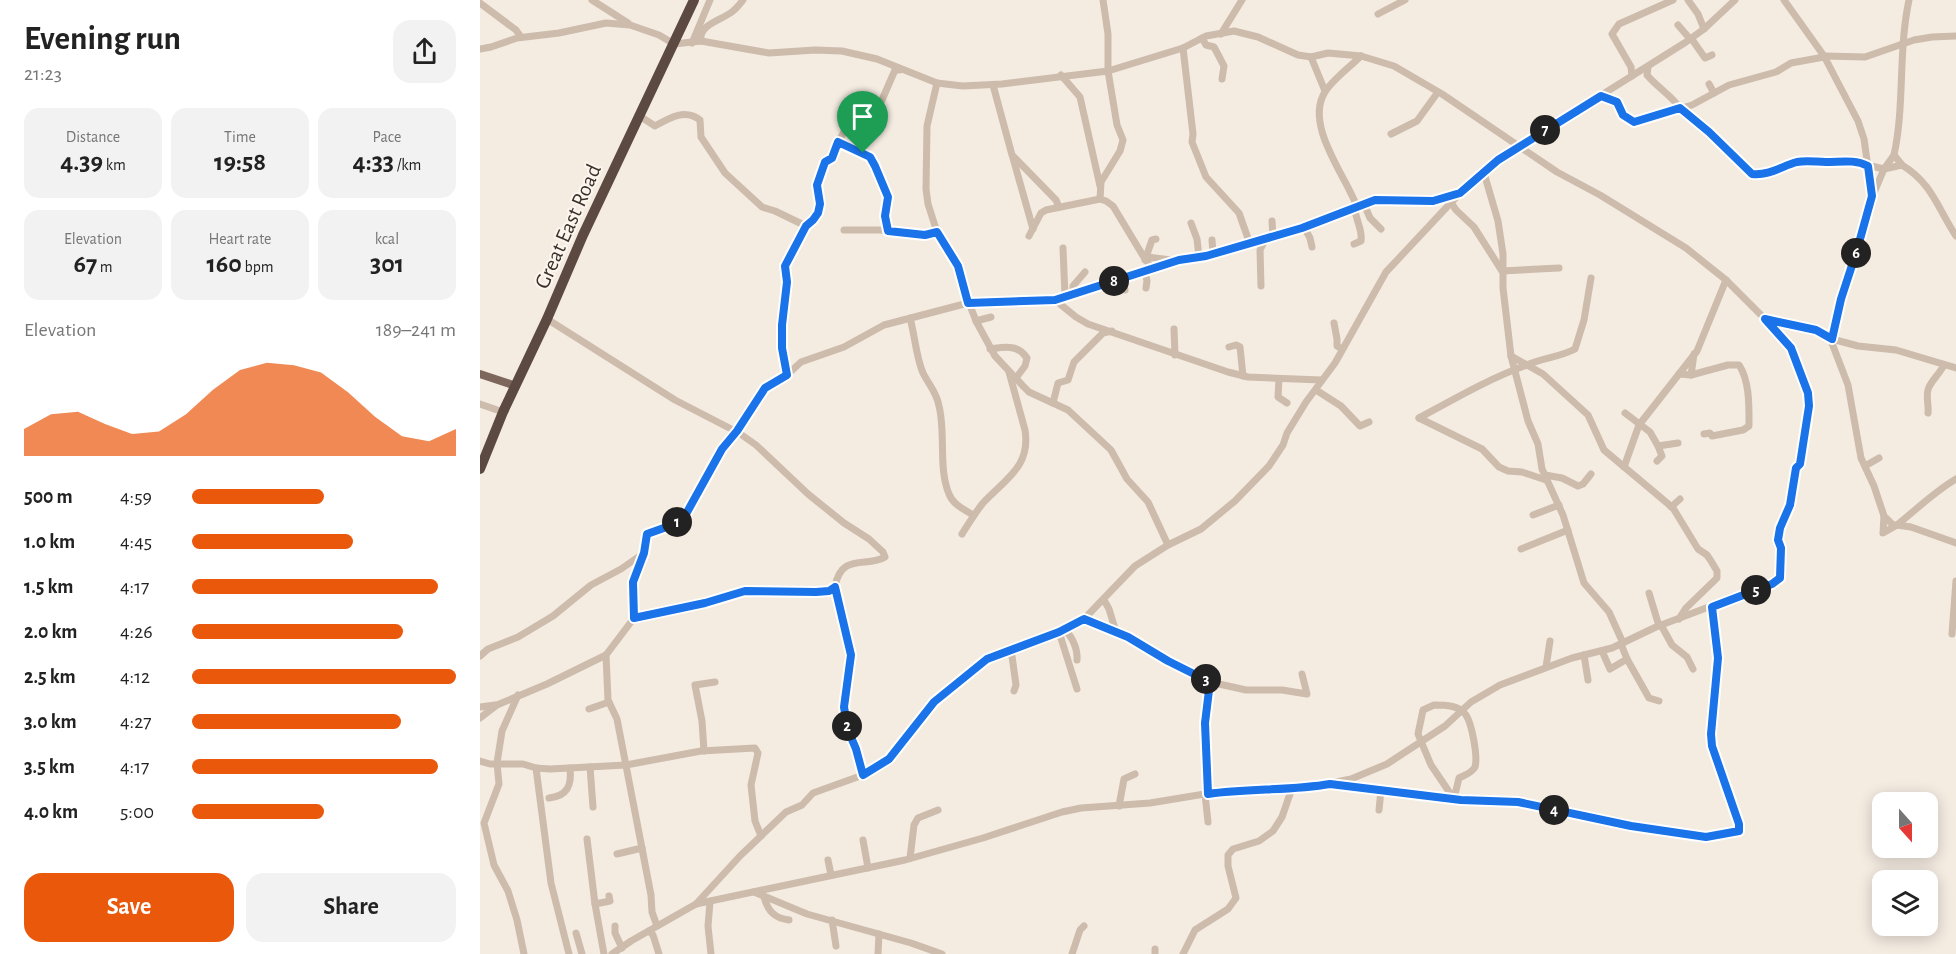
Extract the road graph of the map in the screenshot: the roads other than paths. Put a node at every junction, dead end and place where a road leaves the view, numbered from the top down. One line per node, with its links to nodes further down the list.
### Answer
1 (592, 0): 15 (street)
2 (694, 0): 25 (highway, Great East Road)
3 (710, 0): 24 (street)
4 (743, 0): 23 (street)
5 (1103, 0): 35 (street)
6 (1242, 0): 18 (street)
7 (1405, 0): 14 (street)
8 (1673, 0): 37 (street)
9 (1688, 0): 17 (street)
10 (1735, 0): 17 (street)
11 (1785, 0): 31 (street)
12 (1909, 0): 26 (street)
13 (480, 3): 20 (street)
14 (1378, 14)
15 (630, 25): 20 (street); 25 (street)
16 (1678, 25): 22 (street)
17 (1704, 29): 22 (street)
18 (1221, 34): 21 (street); 32 (street)
19 (1956, 36): 26 (street)
20 (521, 37): 28 (street)
21 (1202, 38): 27 (street); 38 (street)
22 (1690, 39): 29 (street); 33 (street)
23 (701, 40): 24 (street); 34 (street)
24 (692, 43): 25 (street)
25 (674, 44): 47 (highway, Great East Road)
26 (1902, 45): 31 (street); 52 (street)
27 (1183, 48): 35 (street); 78 (street)
28 (480, 49)
29 (1712, 55)
30 (1361, 56): 32 (street); 42 (street); 43 (street)
31 (1824, 56): 44 (street); 54 (street)
32 (1311, 57): 42 (street)
33 (1648, 67): 37 (street); 46 (street)
34 (902, 70): 39 (street); 49 (street)
35 (1108, 71): 36 (street); 57 (street)
36 (1061, 75): 41 (street); 57 (street)
37 (1632, 76): 45 (street)
38 (1222, 79)
39 (937, 83): 41 (street); 72 (street)
40 (1709, 84): 44 (street)
41 (993, 85): 51 (street)
42 (1325, 91): 61 (street)
43 (1438, 92): 48 (street); 50 (street)
44 (1714, 93): 46 (street)
45 (1600, 96): 46 (street); 50 (street)
46 (1680, 108): 54 (street)
47 (638, 115): 67 (street); 103 (highway, Great East Road)
48 (1390, 134)
49 (838, 142): 67 (street); 71 (street)
50 (1518, 147): 56 (street); 93 (street)
51 (1012, 155): 62 (street); 64 (street)
52 (1894, 155): 53 (street); 55 (street)
53 (1902, 165): 55 (street); 73 (street)
54 (1868, 166): 55 (street); 58 (street)
55 (1884, 169): 58 (street)
56 (1484, 173): 59 (street); 89 (street)
57 (1100, 188): 60 (street)
58 (1872, 196): 109 (street)
59 (1450, 199): 61 (street); 89 (street); 112 (street)
60 (1100, 200): 62 (street); 85 (street)
61 (1359, 206): 68 (street); 69 (street); 79 (street)
62 (1059, 207): 63 (street)
63 (1041, 213): 64 (street); 64 (street)
64 (1029, 215)
65 (1272, 221): 74 (street)
66 (1191, 223): 84 (street)
67 (806, 226): 123 (street)
68 (1304, 227): 74 (street); 80 (street)
69 (1381, 229)
70 (844, 230): 71 (street)
71 (888, 231): 72 (street)
72 (937, 232): 100 (street)
73 (1956, 236)
74 (1273, 237): 77 (street)
75 (1156, 239): 85 (street)
76 (1212, 240): 83 (street)
77 (1262, 242): 78 (street); 82 (street); 94 (street)
78 (1250, 244): 83 (street)
79 (1354, 244)
80 (1312, 247)
81 (1063, 248): 98 (street)
82 (1270, 250)
83 (1214, 254): 84 (street)
84 (1199, 257): 86 (street)
85 (1146, 259): 86 (street); 88 (street)
86 (1174, 261): 88 (street)
87 (1559, 268): 89 (street)
88 (1148, 269): 91 (street); 95 (street)
89 (1502, 271): 115 (street)
90 (1085, 273): 97 (street)
91 (1122, 278): 96 (street); 97 (street)
92 (1591, 278): 116 (street)
93 (1726, 280): 104 (street); 113 (street)
94 (1261, 286)
95 (1146, 288)
96 (1125, 290)
97 (1073, 294): 98 (street)
98 (1065, 296): 99 (street)
99 (1055, 300): 100 (street); 108 (street)
100 (968, 303): 102 (street); 105 (street)
101 (991, 317): 105 (street)
102 (910, 318): 123 (street); 154 (street)
103 (547, 319): 129 (highway, Great East Road); 139 (street)
104 (1765, 319): 109 (street); 168 (street)
105 (976, 321): 111 (street)
106 (1334, 322): 112 (street)
107 (1174, 329): 114 (street)
108 (1112, 331): 114 (street); 131 (street)
109 (1831, 339): 117 (street); 145 (street)
110 (1229, 347): 125 (street)
111 (990, 349): 120 (street); 126 (street)
112 (1342, 349): 128 (street)
113 (1695, 354): 122 (street); 124 (street)
114 (1175, 355): 125 (street)
115 (1511, 356): 116 (street); 119 (street)
116 (1527, 365): 119 (street); 146 (street)
117 (1944, 365): 118 (street); 136 (street)
118 (1956, 368)
119 (1515, 370): 149 (street); 149 (street)
120 (1009, 372): 126 (street); 154 (street)
121 (480, 374): 129 (main road)
122 (1680, 374): 124 (street); 138 (street)
123 (787, 375): 139 (street)
124 (1691, 375): 140 (street)
125 (1244, 376): 127 (street)
126 (1016, 378): 131 (street)
127 (1279, 379): 128 (street); 132 (street)
128 (1321, 380): 130 (street)
129 (516, 386): 134 (highway, Great East Road)
130 (1316, 390): 137 (street); 161 (street)
131 (1053, 403): 161 (street)
132 (1287, 403)
133 (480, 404): 134 (street)
134 (503, 412): 147 (highway, Great East Road)
135 (1625, 413): 138 (street)
136 (1928, 413)
137 (1369, 422)
138 (1639, 424): 142 (street); 146 (street)
139 (737, 431): 163 (street); 165 (street)
140 (1704, 434)
141 (1678, 443): 142 (street)
142 (1658, 446): 144 (street)
143 (1880, 458): 145 (street)
144 (1657, 461)
145 (1865, 466): 156 (street)
146 (1624, 467): 153 (street)
147 (480, 469)
148 (1591, 474): 149 (street)
149 (1546, 478): 152 (street)
150 (1956, 479): 157 (street)
151 (1680, 500): 153 (street)
152 (1558, 505): 155 (street); 158 (street)
153 (1671, 507): 171 (street)
154 (973, 515): 159 (street)
155 (1533, 515)
156 (1884, 516): 157 (street); 157 (street)
157 (1897, 525): 160 (street)
158 (1568, 530): 162 (street); 177 (street)
159 (962, 534)
160 (1956, 543)
161 (1168, 545): 167 (street)
162 (1521, 549)
163 (644, 553): 169 (street); 178 (street)
164 (1956, 581): 175 (street)
165 (835, 587): 169 (street); 212 (street)
166 (1649, 593): 172 (street)
167 (1104, 600): 170 (street); 174 (street)
168 (1712, 607): 171 (street); 218 (street)
169 (634, 618): 182 (street)
170 (1084, 619): 173 (street); 174 (street)
171 (1679, 619): 172 (street)
172 (1660, 626): 177 (street); 188 (street)
173 (1061, 631): 180 (street); 186 (street); 193 (street)
174 (1116, 632): 192 (street)
175 (1952, 634)
176 (1550, 641): 187 (street)
177 (1622, 643): 181 (street); 185 (street)
178 (492, 647): 179 (street); 184 (street)
179 (480, 649)
180 (1011, 649): 194 (street); 212 (street)
181 (1602, 651): 183 (street); 185 (street)
182 (606, 655): 195 (street); 197 (street)
183 (1584, 655): 187 (street); 190 (street)
184 (480, 656)
185 (1627, 659): 196 (street)
186 (1077, 660)
187 (1546, 668): 201 (street)
188 (1693, 669)
189 (1302, 674): 192 (street)
190 (1588, 680)
191 (715, 682): 204 (street)
192 (1210, 682): 216 (street)
193 (1077, 689)
194 (1014, 691)
195 (519, 695): 198 (street); 206 (street)
196 (1659, 701)
197 (609, 702): 200 (street); 207 (street)
198 (497, 705): 199 (street); 202 (street)
199 (480, 707)
200 (589, 709)
201 (1462, 711): 203 (street); 203 (street); 218 (street)
202 (480, 718)
203 (1422, 741): 213 (street); 218 (street)
204 (704, 751): 207 (street); 224 (street)
205 (480, 760): 206 (street)
206 (497, 764): 209 (street); 250 (street)
207 (626, 765): 208 (street); 227 (street)
208 (590, 767): 210 (street); 220 (street)
209 (536, 768): 210 (street); 251 (street)
210 (570, 768): 217 (street)
211 (1136, 774): 219 (street)
212 (863, 775): 224 (street)
213 (1330, 784): 214 (street); 215 (street)
214 (1292, 788): 216 (street); 261 (street)
215 (1381, 790): 218 (street); 222 (street)
216 (1207, 794): 219 (street); 223 (street)
217 (549, 798)
218 (1454, 799)
219 (1119, 806): 229 (street)
220 (593, 807)
221 (938, 810): 229 (street)
222 (1379, 810)
223 (1208, 822)
224 (760, 836): 238 (street)
225 (587, 839): 237 (street)
226 (863, 840): 231 (street)
227 (642, 848): 228 (street); 242 (street)
228 (617, 854)
229 (910, 858): 231 (street)
230 (828, 860): 232 (street)
231 (868, 868): 232 (street)
232 (831, 875): 233 (street)
233 (754, 892): 235 (street); 236 (street)
234 (609, 896): 237 (street)
235 (764, 897): 239 (street); 240 (street)
236 (710, 902): 238 (street); 256 (street)
237 (595, 904): 253 (street)
238 (696, 904): 242 (street)
239 (789, 920)
240 (832, 920): 246 (street); 248 (street)
241 (615, 926): 249 (street)
242 (657, 926): 244 (street)
243 (1083, 926): 260 (street)
244 (649, 931): 249 (street); 255 (street)
245 (576, 933): 252 (street)
246 (879, 934): 247 (street); 257 (street)
247 (917, 945): 258 (street); 259 (street)
248 (836, 946)
249 (622, 948): 254 (street)
250 (524, 954)
251 (569, 954)
252 (582, 954)
253 (604, 954)
254 (612, 954)
255 (659, 954)
256 (711, 954)
257 (878, 954)
258 (917, 954)
259 (942, 954)
260 (1072, 954)
261 (1183, 954)

